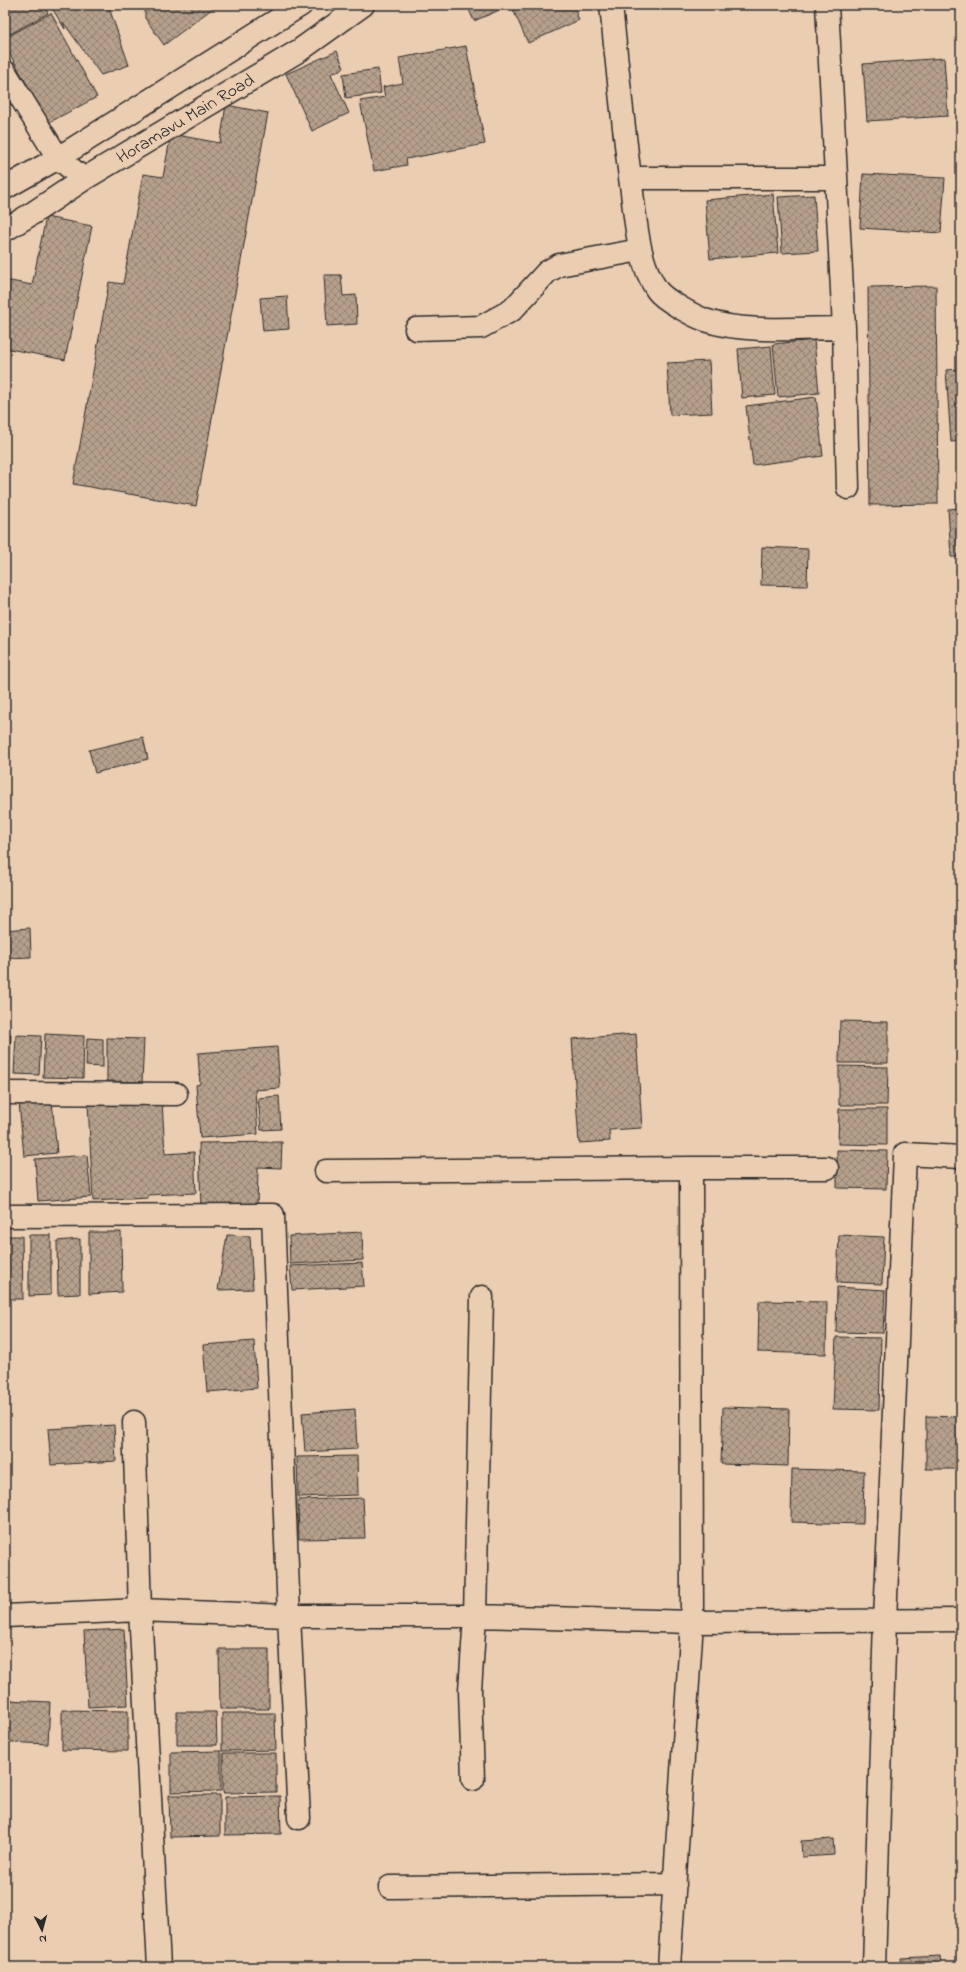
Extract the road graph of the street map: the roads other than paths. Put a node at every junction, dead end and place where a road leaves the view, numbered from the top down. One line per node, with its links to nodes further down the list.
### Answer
1 (302, 5): 6 (street, Horamavu Main Road)
2 (363, 5): 9 (street, Horamavu Main Road)
3 (611, 5): 7 (street)
4 (827, 5): 8 (street)
5 (5, 72): 6 (street)
6 (58, 158): 9 (street); 10 (street, Horamavu Main Road)
7 (630, 178): 8 (street); 12 (street)
8 (836, 178): 13 (street)
9 (84, 179): 11 (street, Horamavu Main Road)
10 (5, 188)
11 (5, 230)
12 (640, 250): 13 (street); 14 (street)
13 (844, 328): 15 (street)
14 (416, 329)
15 (848, 488)
16 (5, 1093): 17 (street)
17 (176, 1094)
18 (961, 1157): 29 (street)
19 (691, 1168): 20 (street); 21 (street); 31 (street)
20 (827, 1168)
21 (326, 1170)
22 (5, 1216): 27 (street)
23 (482, 1297): 28 (street)
24 (134, 1422): 25 (street)
25 (140, 1610): 26 (street); 27 (street); 36 (street)
26 (5, 1616)
27 (289, 1616): 28 (street); 33 (street)
28 (475, 1616): 31 (street); 32 (street)
29 (885, 1620): 30 (street); 31 (street); 38 (street)
30 (961, 1620)
31 (692, 1622): 34 (street)
32 (473, 1779)
33 (299, 1818)
34 (675, 1884): 35 (street); 37 (street)
35 (390, 1887)
36 (159, 1967)
37 (669, 1967)
38 (874, 1967)

